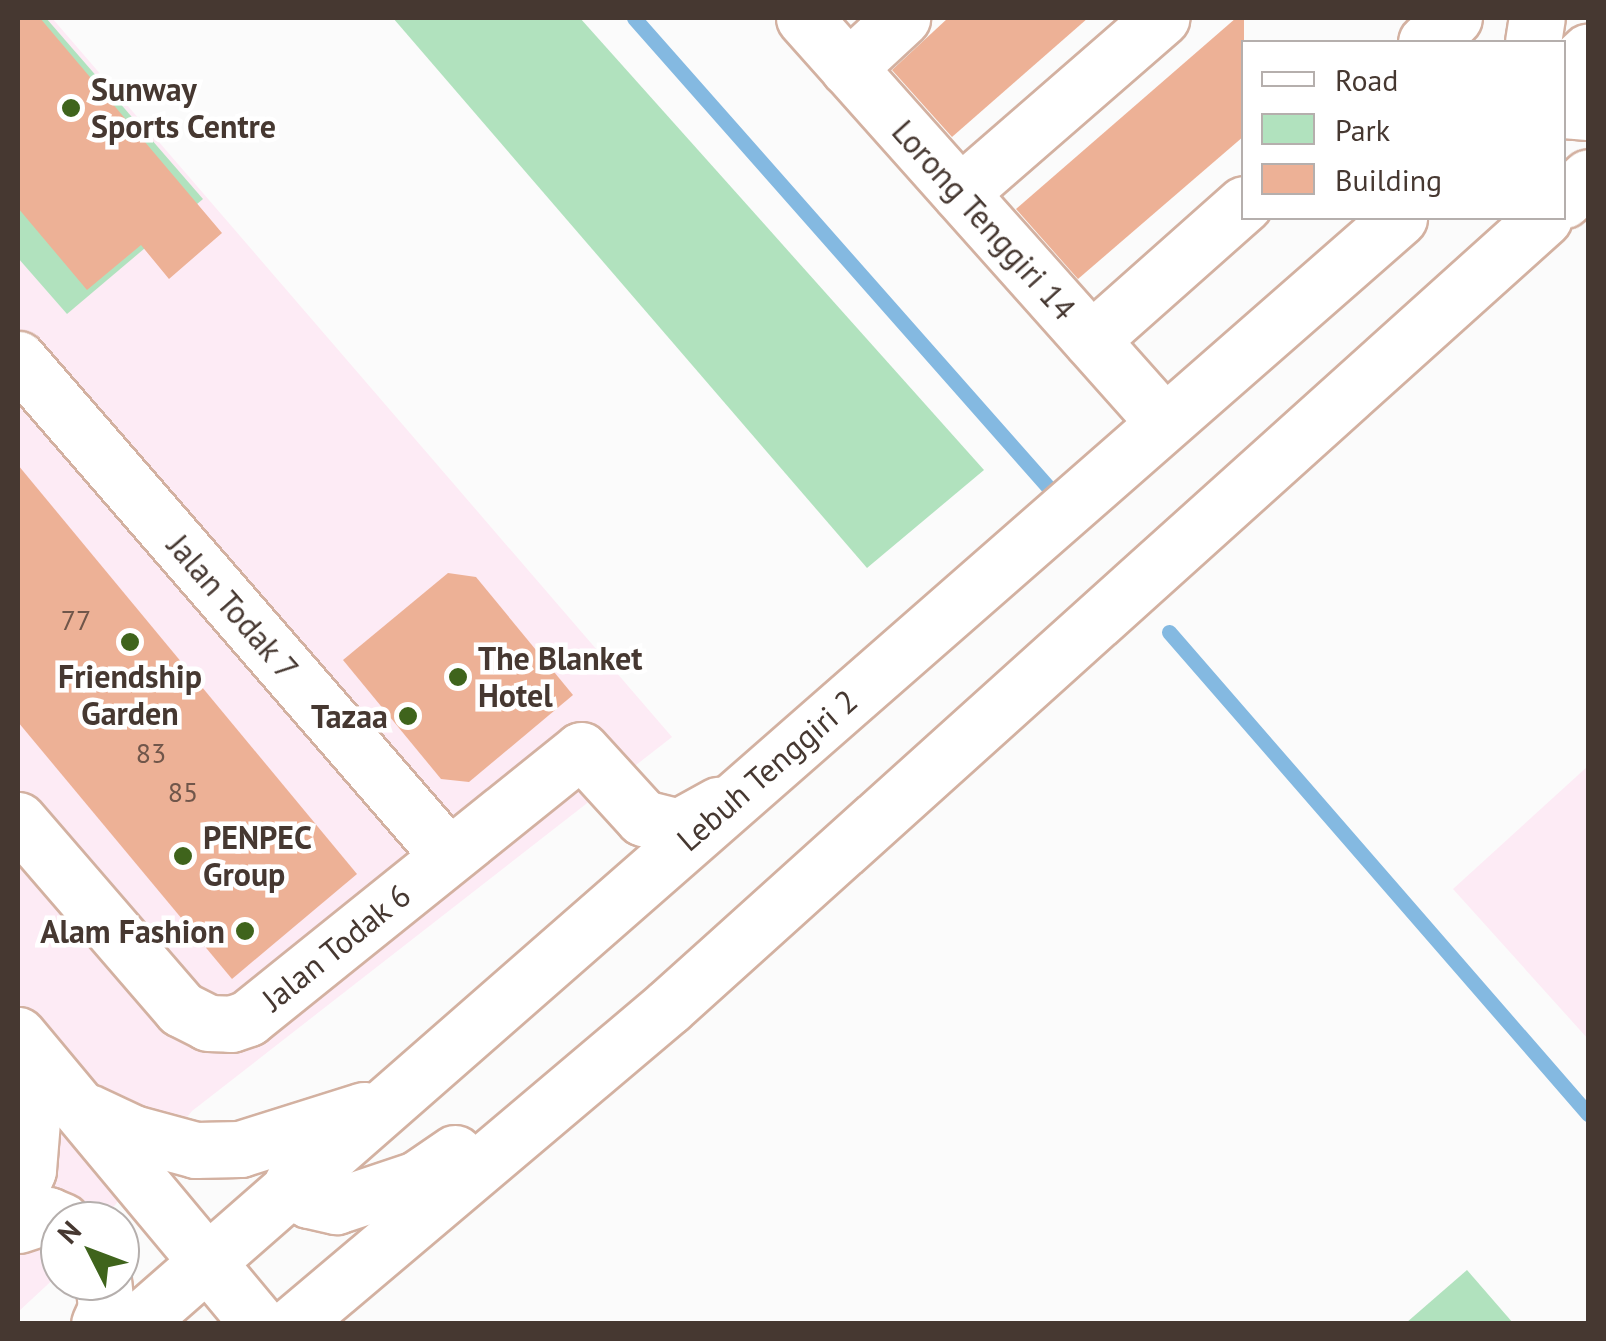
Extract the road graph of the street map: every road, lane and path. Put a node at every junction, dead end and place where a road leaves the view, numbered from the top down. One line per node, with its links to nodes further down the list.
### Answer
1 (804, 18): 7 (street, Lorong Tenggiri 14)
2 (902, 18): 7 (street)
3 (1161, 18): 9 (street)
4 (1454, 18): 5 (street)
5 (1428, 40)
6 (1588, 52): 8 (street)
7 (848, 68): 9 (street, Lorong Tenggiri 14)
8 (1566, 72)
9 (960, 193): 13 (street, Lorong Tenggiri 14)
10 (1241, 207): 13 (street)
11 (1397, 220): 15 (street, Lebuh Tenggiri 2)
12 (1544, 220): 19 (street)
13 (1091, 340): 15 (street, Lorong Tenggiri 14)
14 (18, 358): 18 (street, Jalan Todak 7)
15 (1164, 422): 16 (street, Lebuh Tenggiri 2)
16 (740, 794): 18 (street, Jalan Todak 6); 22 (street, Lebuh Tenggiri 2)
17 (18, 820): 18 (street, Jalan Todak 6)
18 (448, 856)
19 (668, 1007): 24 (street); 29 (street)
20 (18, 1035): 23 (street)
21 (18, 1074): 25 (street)
22 (386, 1103): 23 (street); 24 (street, Lebuh Tenggiri 2)
23 (79, 1107): 26 (street)
24 (292, 1183): 26 (street, Lebuh Tenggiri 2)
25 (18, 1193)
26 (208, 1262): 27 (street, Lebuh Tenggiri 2); 28 (street)
27 (136, 1324)
28 (259, 1324)
29 (293, 1324)

